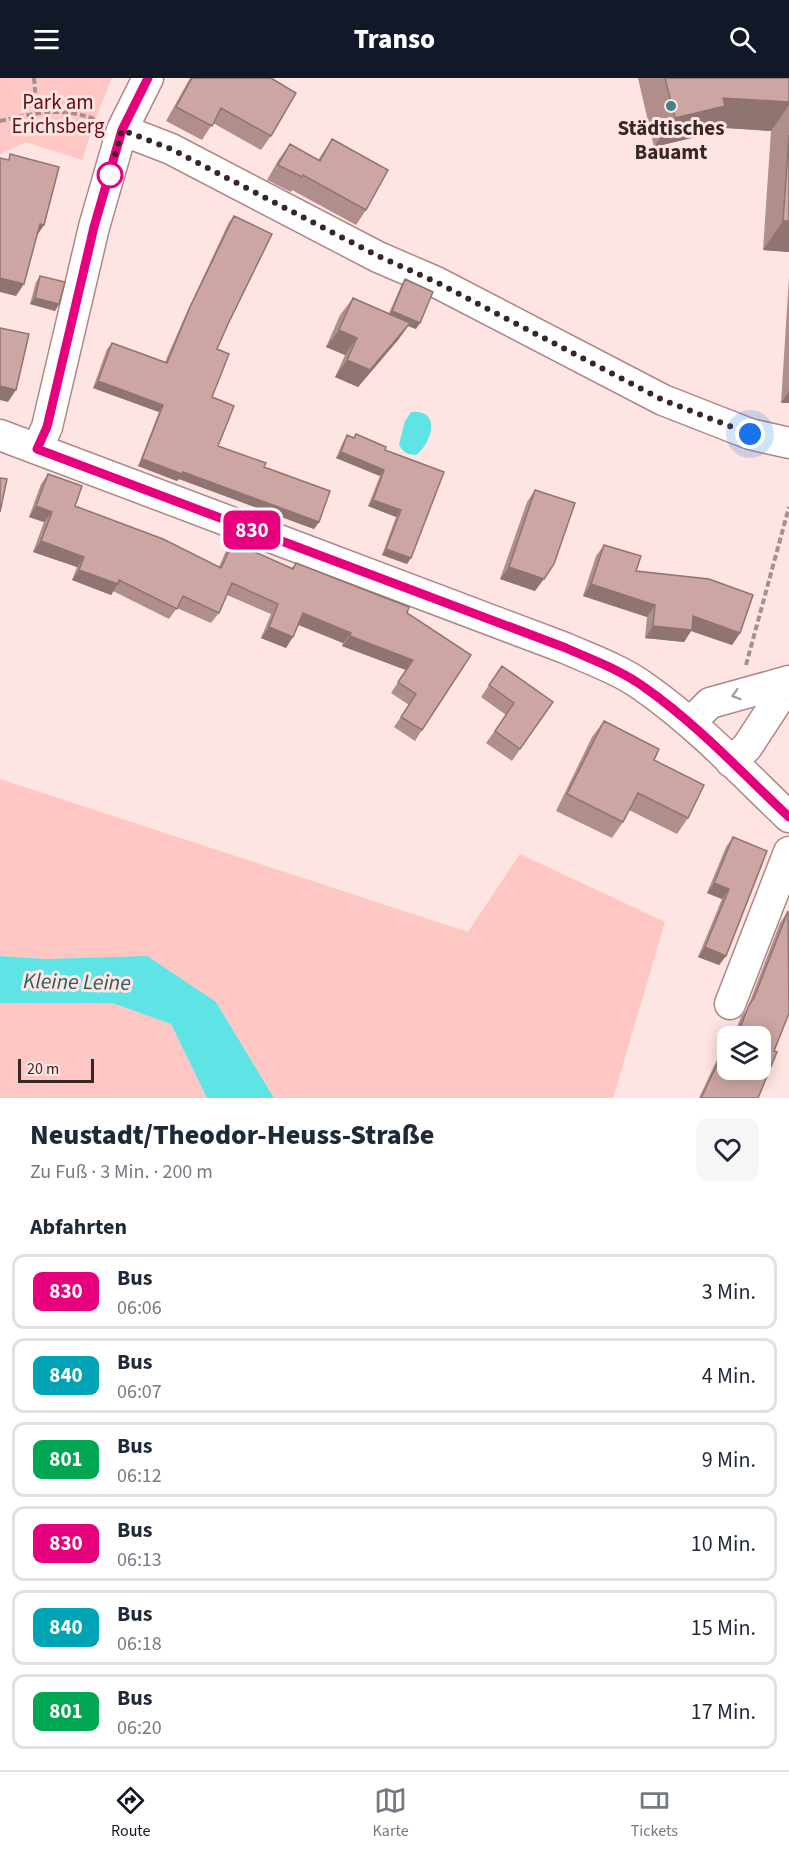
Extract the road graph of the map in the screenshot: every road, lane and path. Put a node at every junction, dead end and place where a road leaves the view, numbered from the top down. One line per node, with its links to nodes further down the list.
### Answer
1 (34, 78): 3 (path)
2 (148, 78): 5 (street)
3 (37, 113): 4 (path); 5 (path)
4 (0, 121)
5 (122, 130): 7 (street); 8 (street)
6 (0, 435): 8 (street)
7 (789, 443)
8 (37, 449): 12 (street)
9 (789, 507): 11 (path)
10 (789, 682): 11 (street); 13 (street)
11 (745, 693): 12 (street, one-way to 12)
12 (690, 723): 13 (street)
13 (731, 762): 14 (street)
14 (789, 817)
15 (789, 852): 16 (street)
16 (730, 1004)

